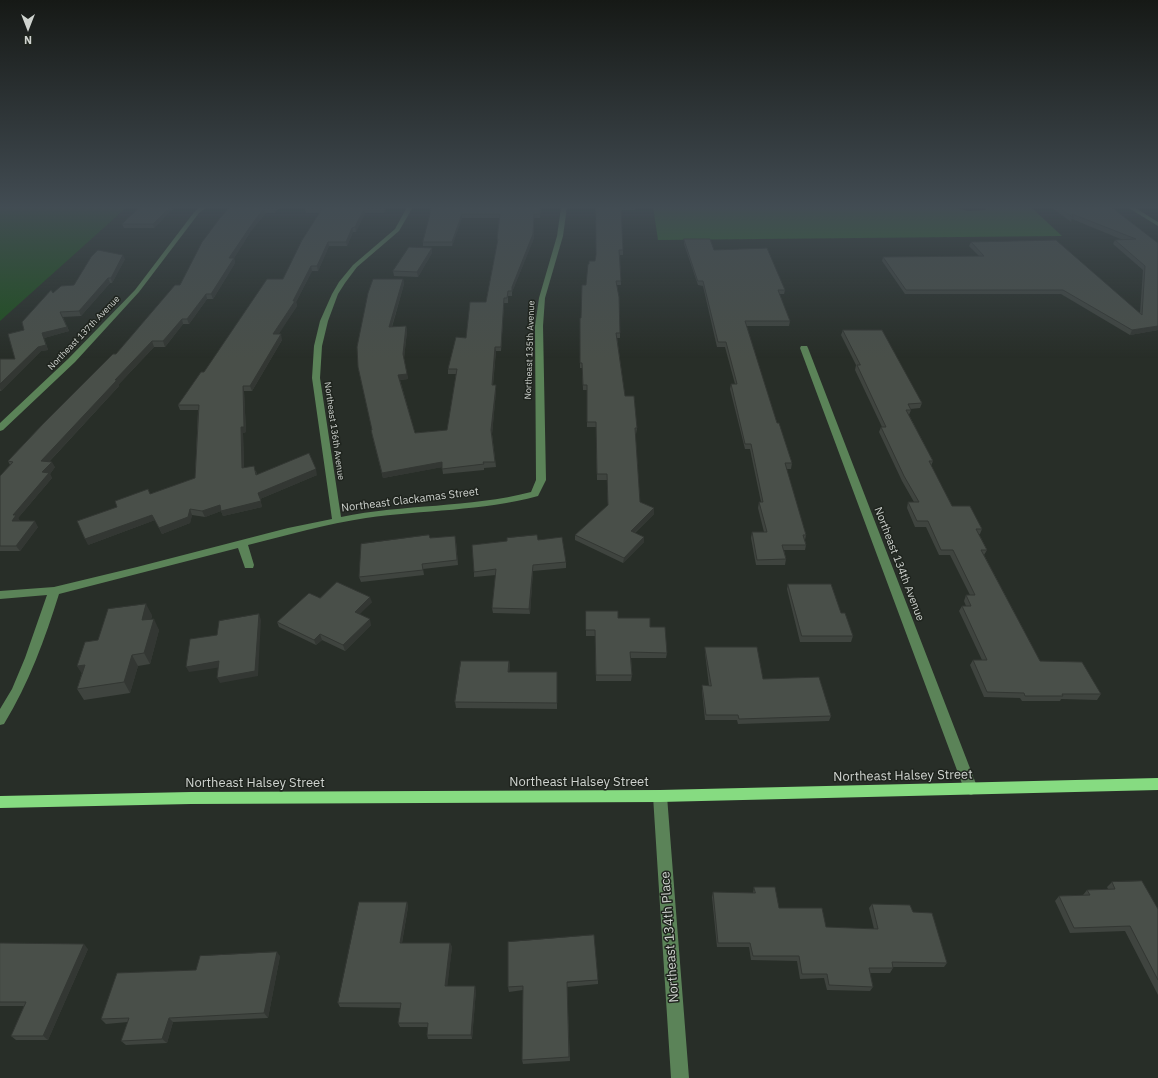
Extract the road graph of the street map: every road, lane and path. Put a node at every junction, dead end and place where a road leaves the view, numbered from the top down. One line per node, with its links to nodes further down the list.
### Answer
1 (162, 257): 5 (street, Northeast 137th Avenue)
2 (365, 257): 7 (street, Northeast 136th Avenue)
3 (554, 257): 6 (street, Northeast 135th Avenue)
4 (804, 348): 14 (street, Northeast 134th Avenue)
5 (0, 428)
6 (535, 494): 7 (street, Northeast Clackamas Street)
7 (337, 521): 8 (street, Northeast Clackamas Street)
8 (242, 543): 9 (street); 10 (street, Northeast Clackamas Street)
9 (249, 565)
10 (54, 591): 11 (street, Northeast Clackamas Street); 12 (street)
11 (0, 595)
12 (0, 720)
13 (1158, 784): 14 (main road, Northeast Halsey Street)
14 (971, 789): 15 (main road, Northeast Halsey Street)
15 (660, 796): 16 (main road, Northeast Halsey Street); 17 (street, Northeast 134th Place)
16 (0, 802)
17 (680, 1078)

